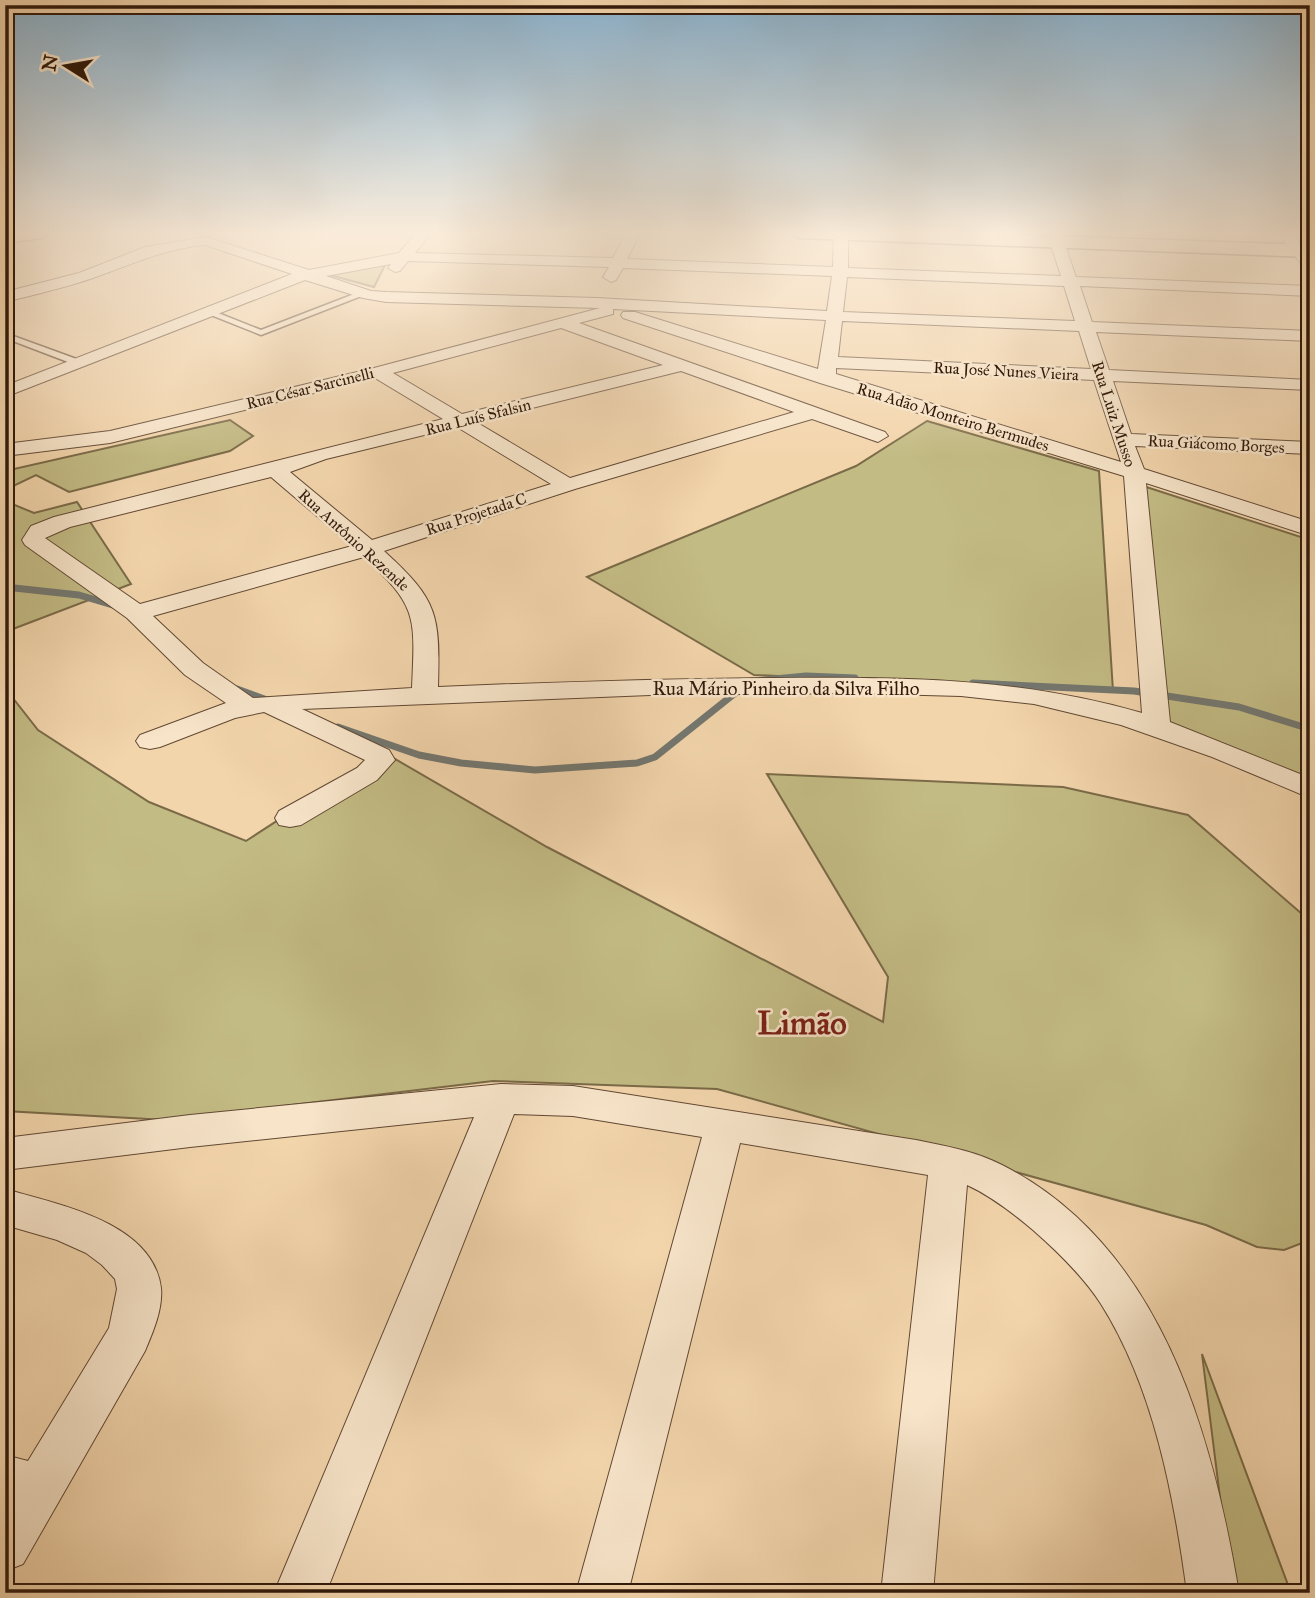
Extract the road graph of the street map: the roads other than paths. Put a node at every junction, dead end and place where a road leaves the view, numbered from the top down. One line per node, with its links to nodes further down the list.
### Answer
1 (224, 308): 8 (street)
2 (331, 308): 8 (lane)
3 (601, 308): 10 (street, Rua César Sarcinelli)
4 (609, 308): 16 (street, Rua Adão Monteiro Bermudes)
5 (640, 308): 9 (street)
6 (835, 308): 9 (street)
7 (1081, 308): 11 (street, Rua Luiz Musso)
8 (210, 313): 14 (street)
9 (834, 316): 11 (street); 16 (street)
10 (565, 324): 15 (street, Rua Adão Monteiro Bermudes); 17 (street, Rua César Sarcinelli)
11 (1087, 325): 13 (street); 18 (street, Rua Luiz Musso)
12 (5, 335): 14 (lane)
13 (1310, 336)
14 (79, 363): 20 (street)
15 (681, 366): 21 (street, Rua Adão Monteiro Bermudes); 22 (street, Rua Luís Sfalsin)
16 (827, 370): 18 (street, Rua José Nunes Vieira); 28 (street, Rua Adão Monteiro Bermudes)
17 (378, 372): 22 (street); 26 (street, Rua César Sarcinelli)
18 (1100, 375): 19 (street, Rua José Nunes Vieira); 24 (street, Rua Luiz Musso)
19 (1310, 385)
20 (5, 392)
21 (815, 412): 23 (street, Rua Adão Monteiro Bermudes); 29 (street, Rua Projetada C)
22 (463, 421): 27 (street, Rua Luís Sfalsin); 29 (street)
23 (878, 436)
24 (1122, 439): 25 (street, Rua Giácomo Borges); 28 (street, Rua Luiz Musso)
25 (1310, 448)
26 (5, 450)
27 (280, 471): 31 (street, Rua Antônio Rezende); 32 (street, Rua Luís Sfalsin)
28 (1134, 471): 30 (street, Rua Adão Monteiro Bermudes); 35 (street, Rua Luiz Musso)
29 (568, 485): 31 (street, Rua Projetada C)
30 (1310, 529)
31 (367, 549): 32 (street, Rua Projetada C); 33 (street, Rua Antônio Rezende)
32 (128, 609): 34 (street)
33 (425, 695): 34 (street, Rua Mário Pinheiro da Silva Filho); 35 (street, Rua Mário Pinheiro da Silva Filho)
34 (256, 704): 36 (street, Rua Mário Pinheiro da Silva Filho); 38 (street)
35 (1157, 727): 37 (street, Rua Mário Pinheiro da Silva Filho)
36 (150, 741)
37 (1310, 789)
38 (289, 818)
39 (500, 1099): 40 (street); 41 (street); 46 (street)
40 (725, 1125): 42 (street); 47 (street)
41 (5, 1154)
42 (949, 1163): 48 (street); 49 (street)
43 (5, 1207): 44 (street)
44 (22, 1484): 45 (street)
45 (5, 1546)
46 (300, 1593)
47 (602, 1593)
48 (907, 1593)
49 (1213, 1593)

